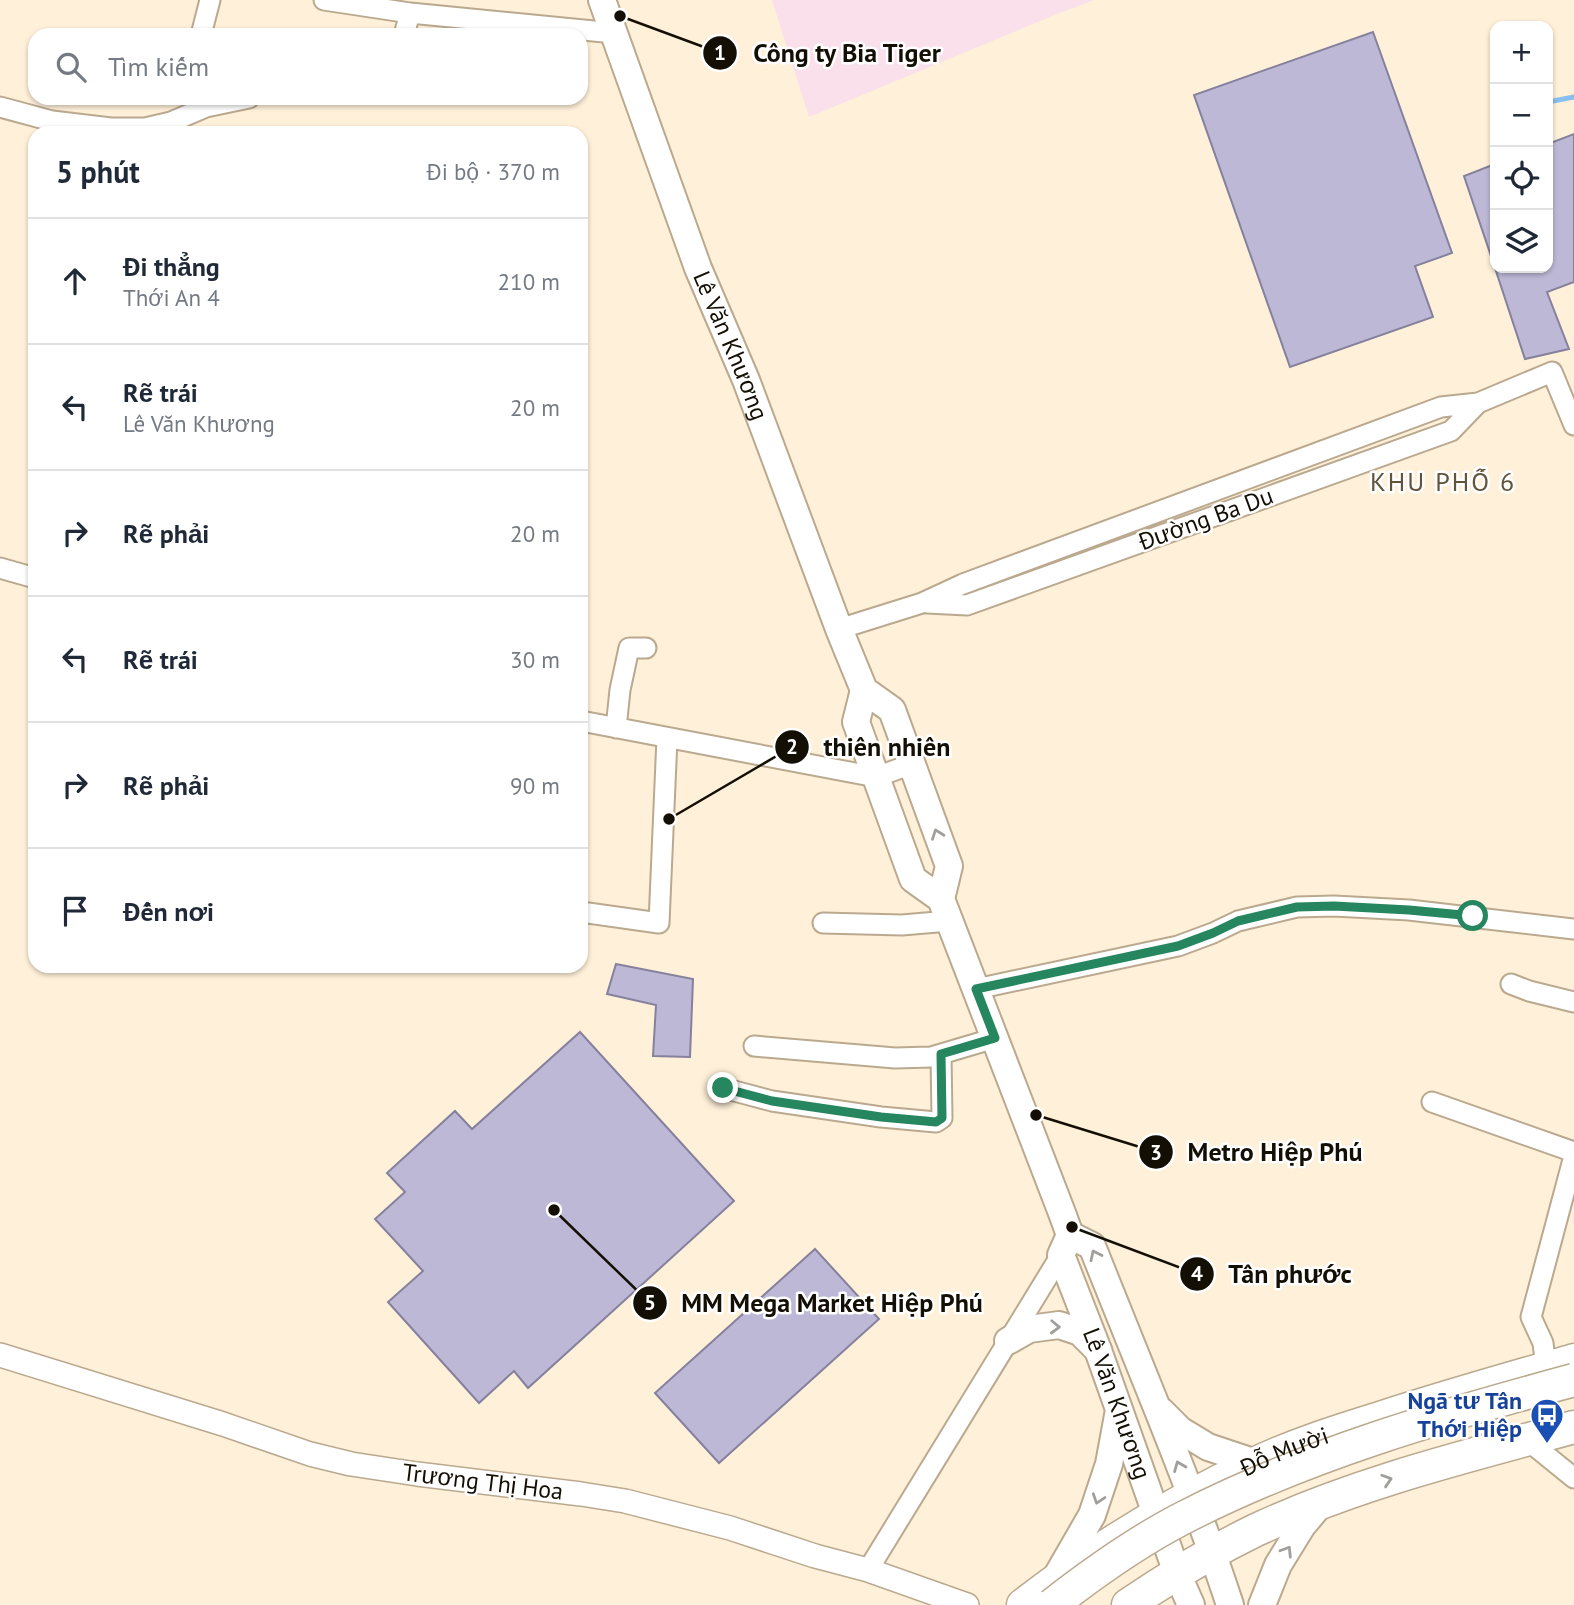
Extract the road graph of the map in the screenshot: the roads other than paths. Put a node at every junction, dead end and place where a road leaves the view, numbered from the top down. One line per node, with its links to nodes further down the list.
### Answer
1 (210, 0): 5 (street)
2 (324, 0): 4 (street)
3 (602, 0): 9 (main road, Lê Văn Khương)
4 (410, 13): 6 (street); 7 (street)
5 (203, 28)
6 (406, 28)
7 (563, 28)
8 (588, 30): 9 (street)
9 (614, 33): 22 (main road, Lê Văn Khương)
10 (216, 105): 11 (street)
11 (189, 106): 14 (street)
12 (0, 107): 13 (street)
13 (94, 126)
14 (154, 126)
15 (1478, 403): 16 (street, Đường Ba Du); 17 (street, Đường Ba Du); 18 (street, Đường Ba Du)
16 (1574, 425)
17 (1236, 484): 18 (street); 21 (street, Đường Ba Du)
18 (1250, 503): 21 (street, Đường Ba Du)
19 (0, 568): 20 (street)
20 (28, 576)
21 (922, 603): 22 (street, Đường Ba Du)
22 (839, 629): 24 (main road, Lê Văn Khương)
23 (646, 648): 26 (street)
24 (863, 691): 28 (main road); 29 (main road)
25 (588, 722): 26 (street)
26 (616, 728): 27 (street)
27 (667, 738): 29 (street); 31 (street)
28 (912, 764): 29 (street); 30 (main road, one-way to 28)
29 (876, 777): 30 (main road)
30 (945, 910): 32 (street); 35 (main road, Lê Văn Khương)
31 (588, 913)
32 (823, 923)
33 (1574, 929): 35 (street)
34 (1511, 984): 36 (street)
35 (976, 989): 37 (main road, Lê Văn Khương)
36 (1574, 1002)
37 (995, 1038): 39 (street); 43 (main road, Lê Văn Khương)
38 (754, 1046): 39 (street)
39 (941, 1054): 40 (street)
40 (723, 1088)
41 (1432, 1102): 42 (street)
42 (1574, 1154): 47 (street)
43 (1066, 1245): 44 (street); 45 (main road, Lê Văn Khương); 49 (main road, Lê Văn Khương, one-way to 43)
44 (1008, 1342): 45 (main road, one-way to 45); 61 (street)
45 (1098, 1350): 50 (main road, Lê Văn Khương)
46 (0, 1354): 61 (street, Trương Thị Hoa)
47 (1565, 1369): 53 (highway, Đỗ Mười); 63 (highway, bridge)
48 (1574, 1402): 67 (highway)
49 (1154, 1403): 53 (main road); 55 (main road, Lê Văn Khương, one-way to 49)
50 (1119, 1408): 57 (main road, Lê Văn Khương); 63 (main road, one-way to 63)
51 (1574, 1427): 52 (highway)
52 (1527, 1440): 54 (street); 56 (highway, one-way to 52)
53 (1247, 1467): 55 (highway, Đỗ Mười); 58 (highway)
54 (1574, 1478)
55 (1191, 1496): 57 (highway, Đỗ Mười); 60 (main road, Lê Văn Khương)
56 (1322, 1502): 58 (highway); 70 (main road, one-way to 56)
57 (1156, 1516): 59 (highway, Đỗ Mười); 62 (main road, Lê Văn Khương)
58 (1262, 1528): 60 (highway)
59 (1110, 1544): 63 (highway, Đỗ Mười); 64 (highway)
60 (1213, 1553): 62 (highway); 69 (main road, Lê Văn Khương)
61 (868, 1570): 65 (street, Trương Thị Hoa)
62 (1177, 1573): 64 (highway); 68 (main road, Lê Văn Khương)
63 (1053, 1593): 66 (highway, Đỗ Mười)
64 (1135, 1601)
65 (967, 1605)
66 (1023, 1605)
67 (1083, 1605)
68 (1191, 1605)
69 (1230, 1605)
70 (1262, 1605)

